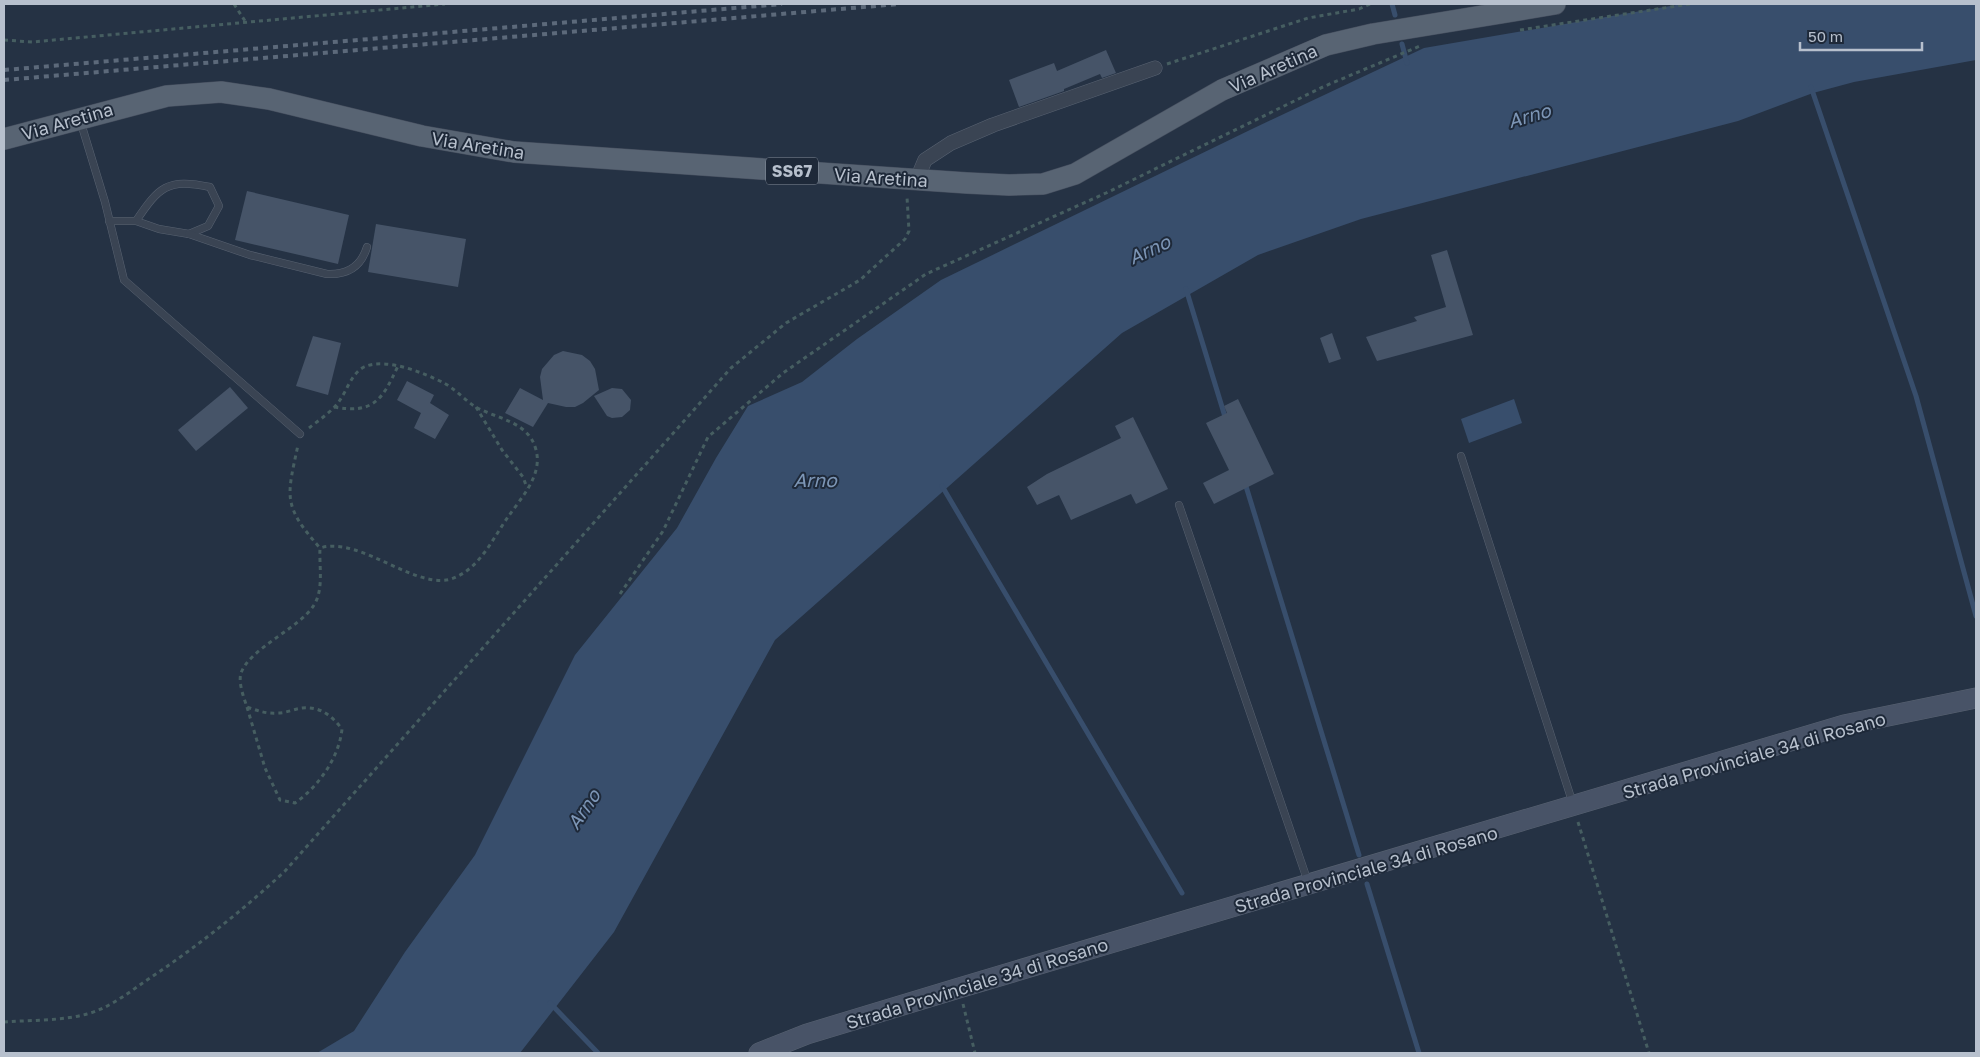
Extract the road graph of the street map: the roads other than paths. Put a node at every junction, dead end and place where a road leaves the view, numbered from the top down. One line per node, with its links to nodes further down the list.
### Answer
1 (1555, 4): 5 (main road, Via Aretina / SS67)
2 (1155, 68): 5 (street)
3 (80, 118): 4 (main road, Via Aretina / SS67); 5 (main road, Via Aretina / SS67); 6 (lane)
4 (4, 139)
5 (917, 179)
6 (109, 221): 7 (lane); 10 (lane)
7 (136, 221): 8 (lane); 8 (lane)
8 (189, 234): 9 (lane)
9 (367, 247)
10 (300, 434)
11 (1461, 456): 14 (lane)
12 (1179, 505): 15 (lane)
13 (1976, 698): 14 (main road, Strada Provinciale 34 di Rosano)
14 (1574, 807): 15 (main road, Strada Provinciale 34 di Rosano)
15 (1309, 885): 16 (main road, Strada Provinciale 34 di Rosano)
16 (759, 1053)

